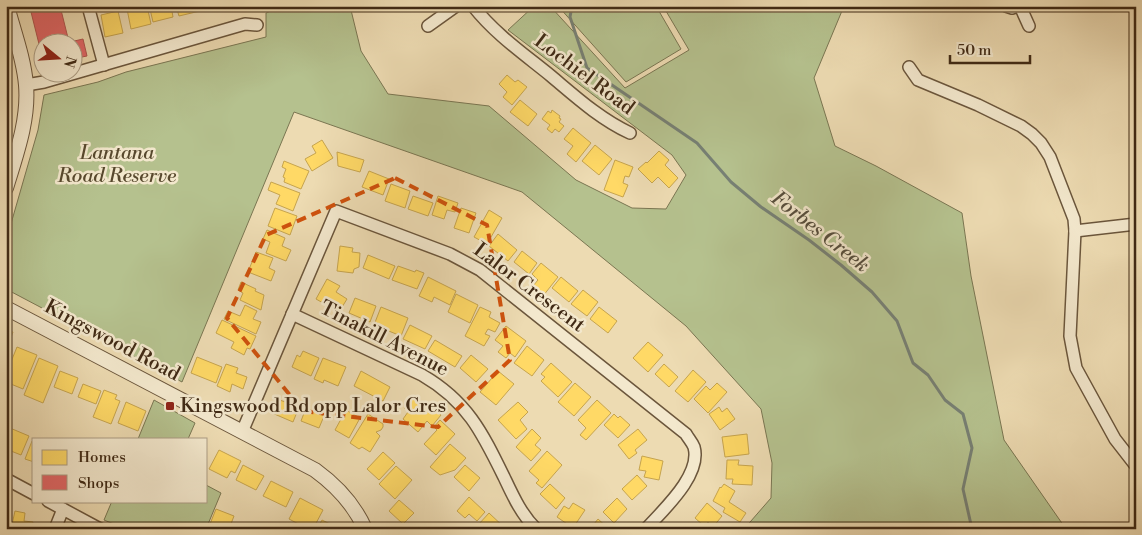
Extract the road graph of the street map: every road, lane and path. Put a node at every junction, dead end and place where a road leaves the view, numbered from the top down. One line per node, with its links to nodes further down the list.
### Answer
1 (7, 6): 12 (street)
2 (88, 6): 10 (street)
3 (456, 6): 8 (street)
4 (473, 6): 13 (street, Lochiel Road)
5 (1006, 6): 6 (street)
6 (1019, 6): 9 (street)
7 (257, 25): 10 (street)
8 (428, 26)
9 (1029, 26)
10 (104, 65): 12 (street)
11 (909, 68): 16 (street)
12 (26, 85): 14 (street)
13 (630, 133)
14 (6, 188)
15 (1136, 224): 16 (street)
16 (1075, 232): 20 (street)
17 (6, 308): 19 (street, Kingswood Road)
18 (292, 314): 19 (street, Lalor Crescent); 28 (street, Tinakill Avenue); 29 (street, Lalor Crescent)
19 (242, 432): 27 (street, Kingswood Road)
20 (1136, 466)
21 (6, 479): 22 (street)
22 (32, 493)
23 (50, 502): 24 (street)
24 (63, 509): 25 (street); 26 (street)
25 (55, 529)
26 (100, 529)
27 (365, 529)
28 (536, 529)
29 (646, 529)

